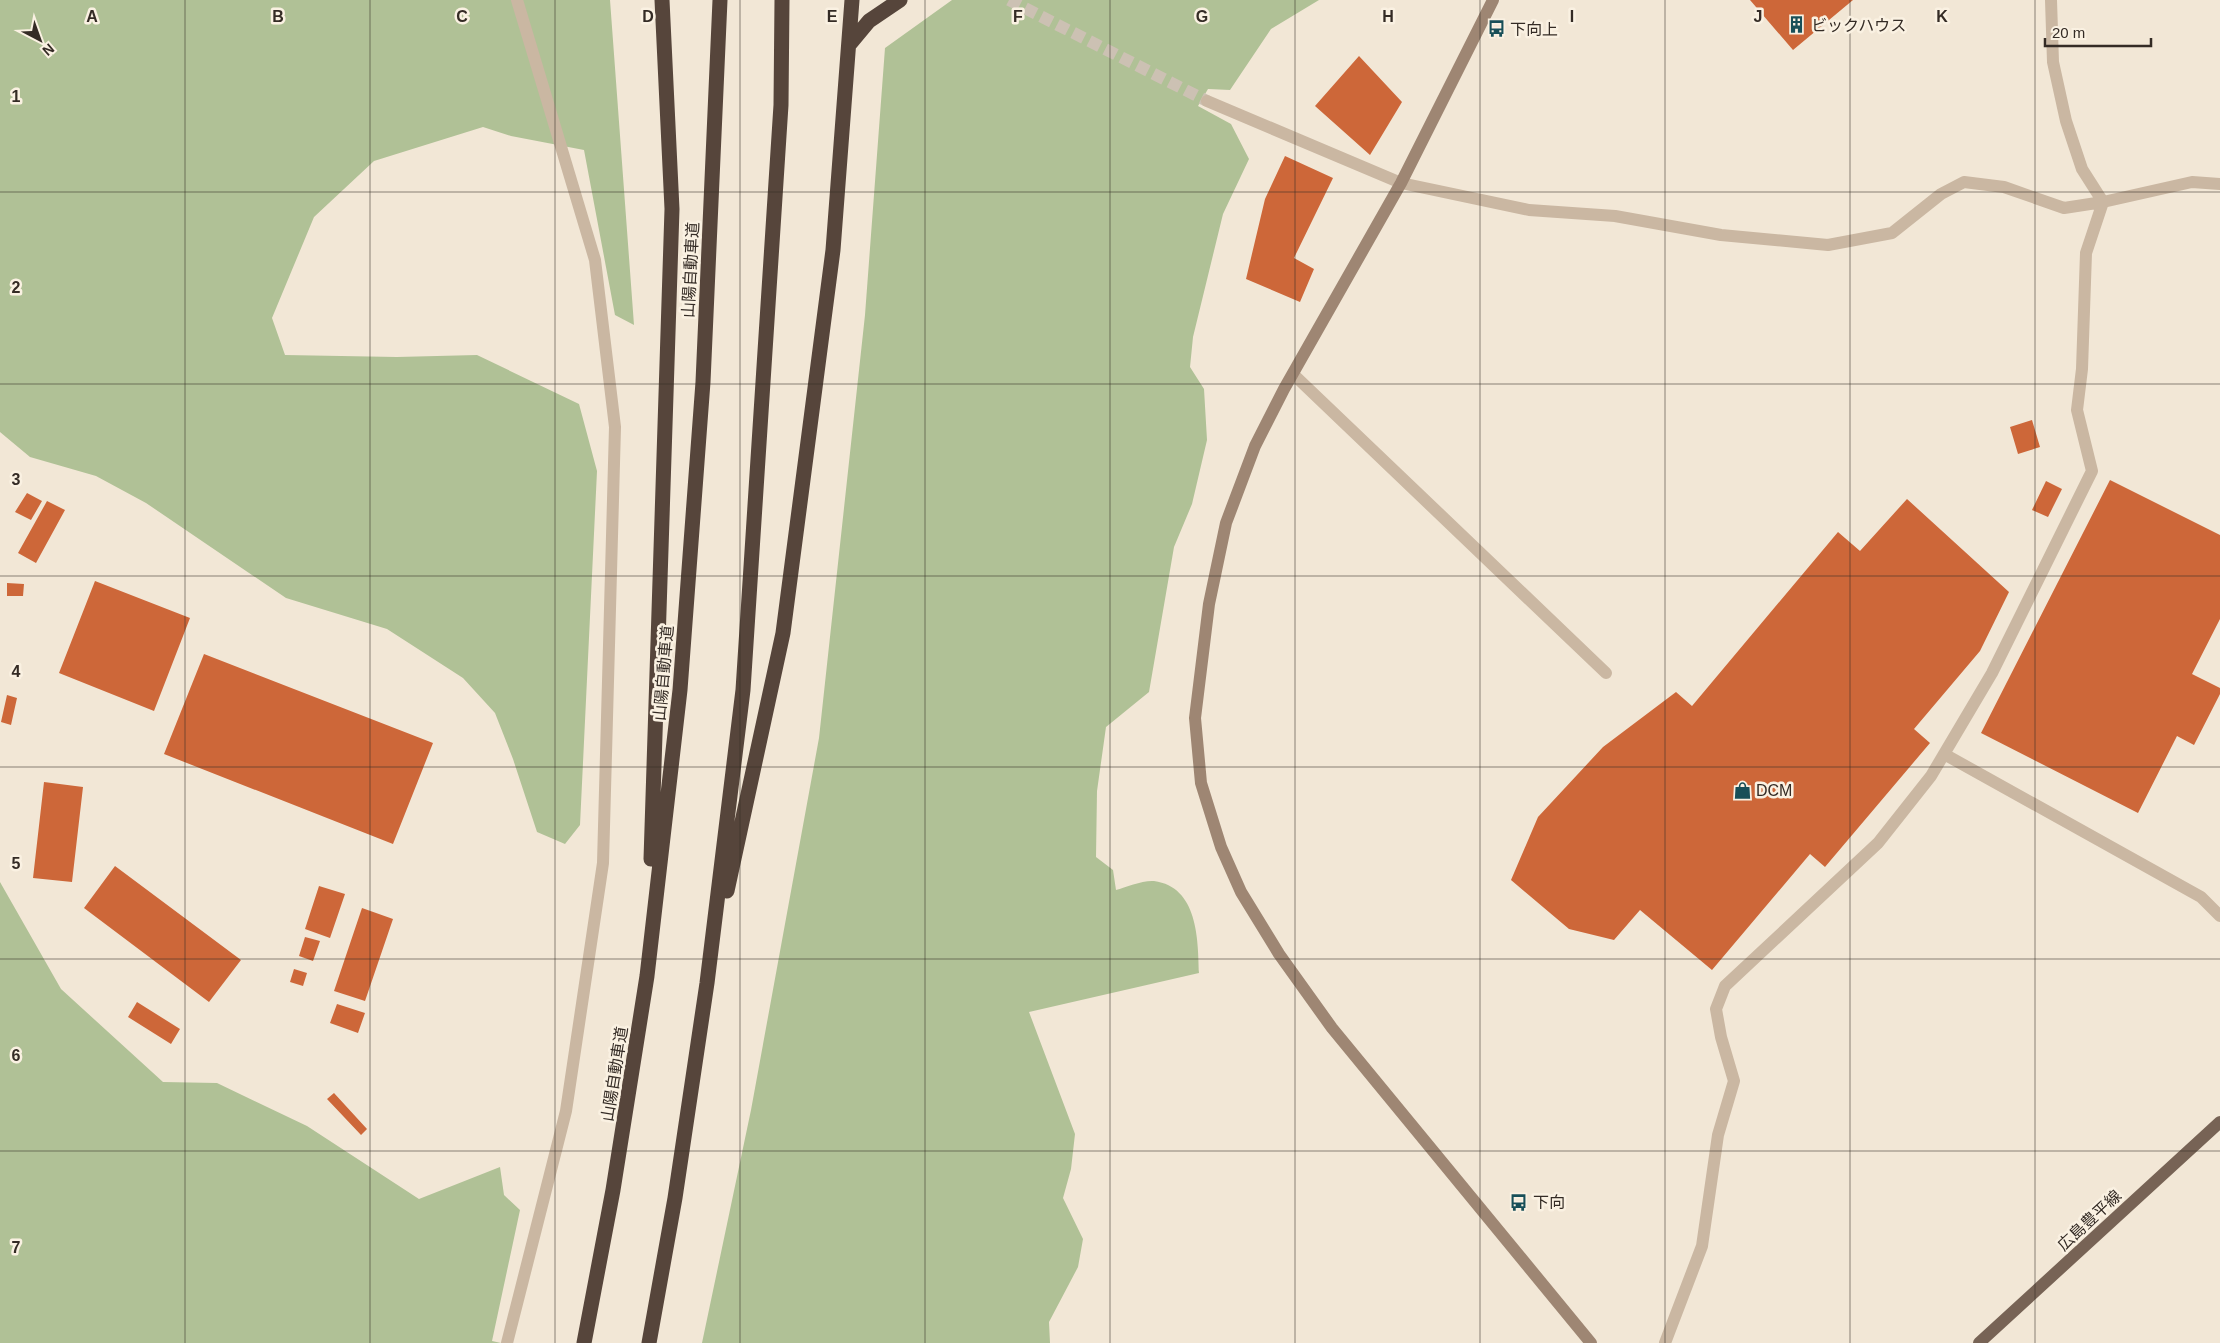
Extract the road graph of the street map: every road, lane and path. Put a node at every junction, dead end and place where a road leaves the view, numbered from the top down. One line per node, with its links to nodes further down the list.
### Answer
1 (517, 0): 21 (street)
2 (662, 0): 18 (highway)
3 (720, 0): 18 (highway, 山陽自動車道)
4 (782, 0): 19 (highway)
5 (852, 0): 9 (highway)
6 (900, 0): 9 (highway)
7 (1493, 0): 11 (street)
8 (2051, 0): 13 (street)
9 (849, 45): 19 (highway)
10 (1207, 101): 11 (street)
11 (1401, 183): 13 (street); 14 (street)
12 (2220, 184): 13 (street)
13 (2103, 202): 16 (street)
14 (1293, 374): 15 (street); 24 (street)
15 (1606, 673)
16 (1944, 754): 17 (street); 25 (street)
17 (2220, 916)
18 (647, 976): 22 (highway, 山陽自動車道)
19 (707, 983): 23 (highway)
20 (2220, 1122): 26 (main road, 広島豊平線)
21 (507, 1343)
22 (584, 1343)
23 (649, 1343)
24 (1591, 1343)
25 (1665, 1343)
26 (1979, 1343)

